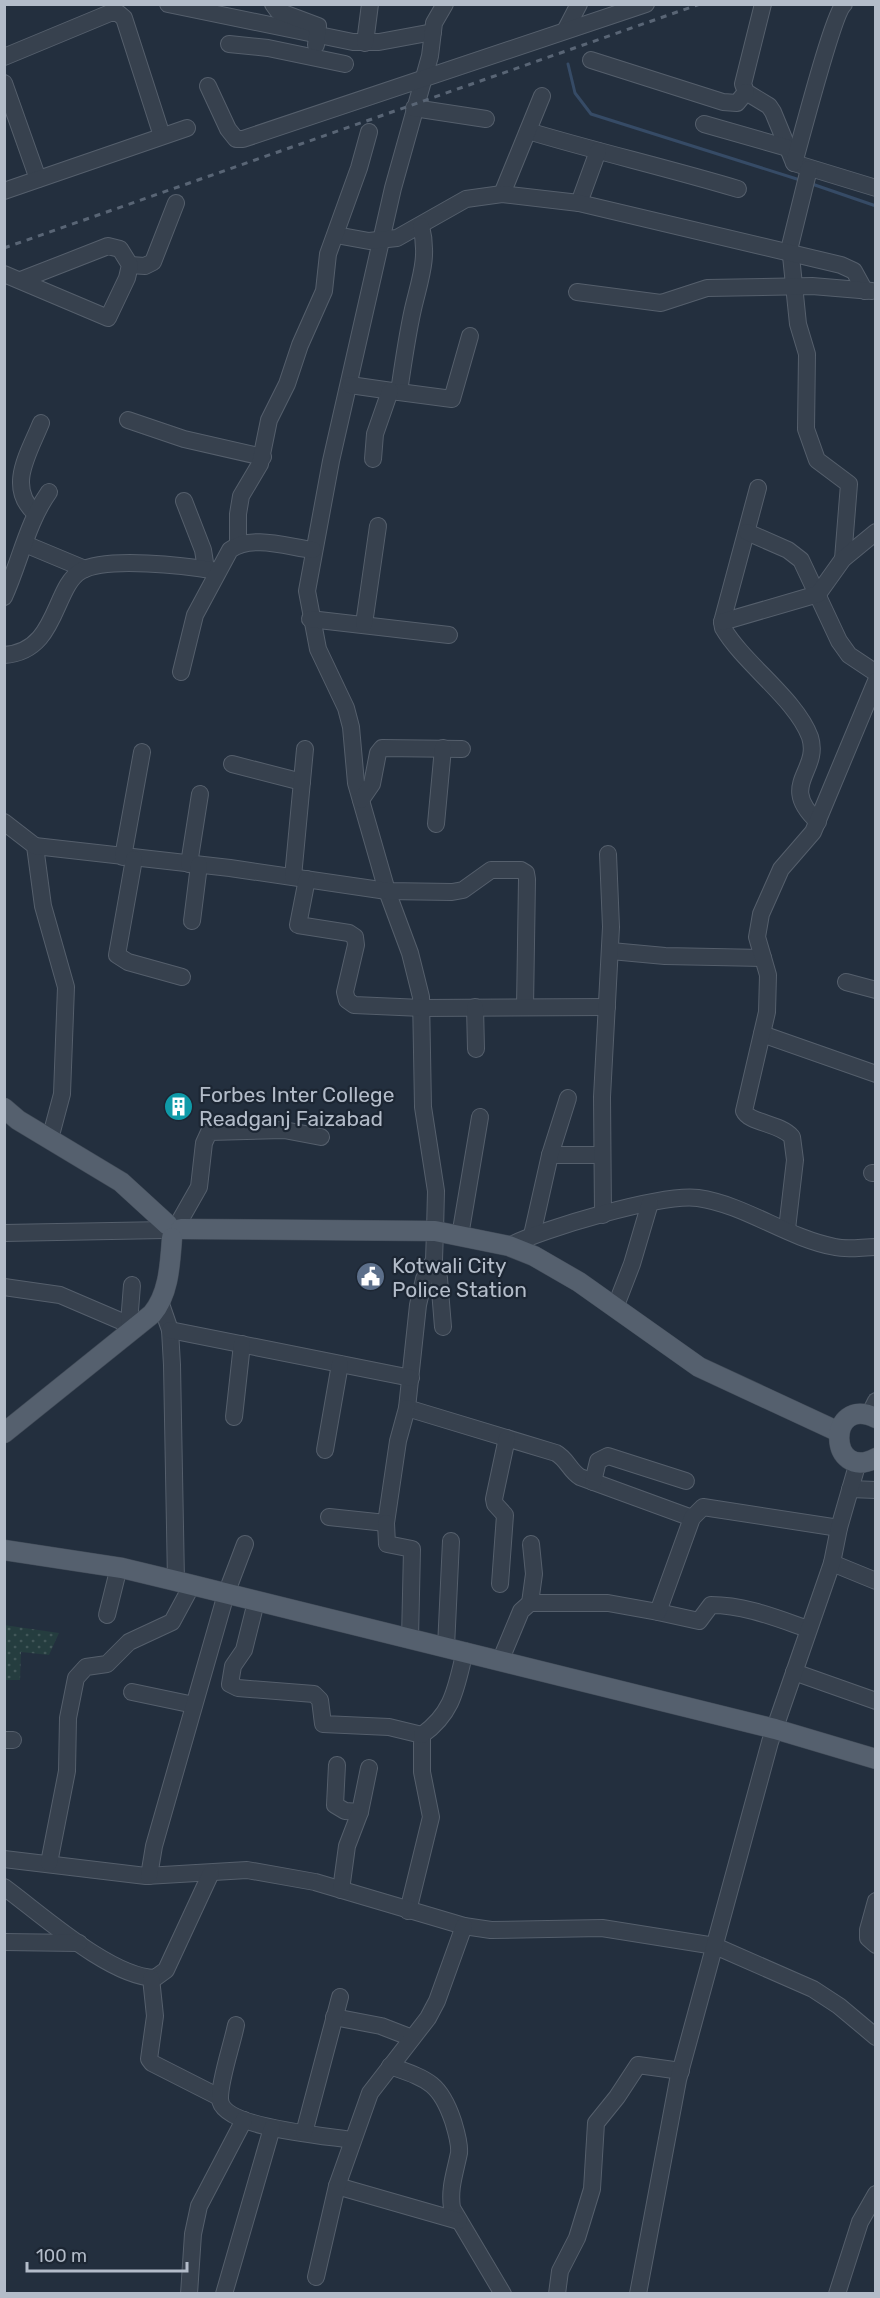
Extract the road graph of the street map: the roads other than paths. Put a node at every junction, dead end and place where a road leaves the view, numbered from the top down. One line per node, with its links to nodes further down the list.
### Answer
1 (168, 4): 12 (street)
2 (273, 4): 12 (street)
3 (370, 4): 13 (street)
4 (445, 4): 11 (street)
5 (579, 4): 10 (street)
6 (646, 4): 9 (street)
7 (763, 4): 22 (street)
8 (844, 4): 32 (street)
9 (613, 10): 10 (street)
10 (566, 29): 19 (street)
11 (433, 32): 13 (street); 19 (street)
12 (318, 36): 13 (street); 16 (street)
13 (365, 43)
14 (229, 44): 16 (street)
15 (4, 57): 30 (street)
16 (313, 57): 18 (street)
17 (591, 60): 22 (street)
18 (345, 64)
19 (422, 81): 21 (street); 24 (street)
20 (4, 83): 33 (street)
21 (208, 86)
22 (746, 92): 32 (street)
23 (542, 96): 28 (street)
24 (414, 108): 25 (street); 42 (street)
25 (486, 119)
26 (704, 124): 32 (street)
27 (187, 128): 30 (street)
28 (528, 130): 31 (street); 37 (street)
29 (369, 132): 41 (street)
30 (162, 136): 33 (street)
31 (598, 151): 35 (street); 39 (street)
32 (800, 168): 34 (street); 43 (street)
33 (38, 179): 36 (street)
34 (876, 188)
35 (738, 189)
36 (4, 191)
37 (502, 194): 39 (street); 40 (street)
38 (176, 203): 44 (street)
39 (579, 203): 43 (street)
40 (421, 226): 42 (street); 52 (street)
41 (336, 235): 42 (street); 55 (street)
42 (381, 242): 51 (street)
43 (790, 253): 47 (street); 48 (street)
44 (130, 266): 46 (street); 46 (street)
45 (4, 274): 46 (street)
46 (21, 280)
47 (794, 287): 48 (street); 49 (street); 67 (street)
48 (870, 291)
49 (577, 292)
50 (470, 336): 52 (street)
51 (350, 385): 52 (street); 66 (street)
52 (394, 391): 56 (street)
53 (128, 420): 55 (street)
54 (41, 423): 60 (street)
55 (262, 457): 65 (street)
56 (373, 459)
57 (758, 488): 62 (street)
58 (49, 492): 60 (street)
59 (184, 501): 69 (street)
60 (35, 513): 64 (street)
61 (378, 526): 74 (street)
62 (747, 532): 70 (street); 73 (street)
63 (876, 532): 67 (street)
64 (25, 544): 68 (street); 71 (street)
65 (238, 544): 66 (street); 69 (street)
66 (313, 550): 72 (street)
67 (843, 560): 70 (street)
68 (85, 569): 69 (street); 76 (street)
69 (212, 570): 77 (street)
70 (818, 594): 73 (street); 78 (street)
71 (4, 597)
72 (310, 619): 74 (street); 86 (street)
73 (722, 622): 88 (street)
74 (364, 624): 75 (street)
75 (449, 635)
76 (4, 655)
77 (181, 672)
78 (875, 681): 88 (street)
79 (443, 748): 81 (street); 86 (street); 89 (street)
80 (305, 749): 84 (street)
81 (462, 749)
82 (142, 752): 92 (street)
83 (232, 764): 84 (street)
84 (302, 782): 94 (street)
85 (200, 794): 93 (street)
86 (361, 800): 95 (street)
87 (4, 822): 90 (street)
88 (818, 822): 98 (street)
89 (436, 824)
90 (35, 846): 92 (street); 113 (street)
91 (608, 854): 97 (street)
92 (129, 858): 93 (street); 99 (street)
93 (194, 865): 94 (street); 96 (street)
94 (300, 878): 95 (street); 104 (street)
95 (387, 891): 103 (street); 104 (street)
96 (192, 921)
97 (611, 951): 98 (street); 105 (street)
98 (763, 958): 106 (street)
99 (182, 977)
100 (846, 982): 101 (street)
101 (876, 990)
102 (476, 1007): 103 (street); 104 (street); 107 (street)
103 (525, 1007): 105 (street)
104 (422, 1008): 120 (street)
105 (607, 1008): 115 (street)
106 (762, 1034): 108 (street); 119 (street)
107 (476, 1049)
108 (876, 1074)
109 (568, 1098): 114 (street)
110 (4, 1108): 113 (main road)
111 (480, 1117): 123 (street)
112 (321, 1137): 118 (street)
113 (50, 1139): 118 (main road)
114 (550, 1155): 115 (street); 122 (street)
115 (602, 1155): 117 (street)
116 (650, 1203): 117 (street); 119 (street); 130 (street)
117 (603, 1215): 122 (street)
118 (173, 1229): 120 (main road); 121 (street); 129 (main road)
119 (787, 1229): 125 (street)
120 (435, 1232): 123 (main road); 126 (street)
121 (4, 1233)
122 (532, 1235): 124 (street)
123 (460, 1236): 124 (main road)
124 (509, 1246): 130 (main road)
125 (876, 1247)
126 (432, 1266): 132 (street); 136 (street)
127 (132, 1285): 131 (street)
128 (4, 1287): 131 (street)
129 (160, 1304): 131 (main road); 133 (street)
130 (615, 1308): 140 (main road)
131 (133, 1325): 141 (main road)
132 (443, 1327)
133 (170, 1330): 134 (street); 160 (street)
134 (242, 1344): 135 (street); 139 (street)
135 (340, 1364): 136 (street); 143 (street)
136 (411, 1378): 137 (street)
137 (407, 1408): 142 (street); 151 (street)
138 (873, 1411): 140 (main road)
139 (234, 1417)
140 (839, 1432): 144 (main road)
141 (4, 1433)
142 (507, 1438): 146 (street); 161 (street)
143 (325, 1450)
144 (867, 1460): 147 (street)
145 (686, 1481): 146 (street)
146 (593, 1482): 150 (street)
147 (850, 1489): 148 (street); 152 (street)
148 (876, 1491)
149 (329, 1517): 151 (street)
150 (692, 1518): 152 (street); 165 (street)
151 (386, 1523): 168 (street)
152 (839, 1528): 157 (street)
153 (451, 1540): 169 (street)
154 (245, 1544): 162 (street)
155 (531, 1544): 164 (street)
156 (4, 1550): 158 (main road)
157 (832, 1563): 159 (street); 167 (street)
158 (119, 1568): 160 (main road); 166 (street)
159 (876, 1581)
160 (184, 1583): 162 (main road); 183 (street)
161 (500, 1584)
162 (226, 1594): 163 (main road); 175 (street)
163 (256, 1602): 168 (main road); 177 (street)
164 (531, 1603): 165 (street); 171 (street)
165 (658, 1612): 167 (street)
166 (107, 1615)
167 (808, 1629): 172 (street)
168 (410, 1639): 169 (main road)
169 (446, 1647): 170 (main road)
170 (465, 1651): 171 (main road); 177 (street)
171 (501, 1659): 176 (main road)
172 (795, 1672): 174 (street); 176 (street)
173 (132, 1692): 175 (street)
174 (876, 1701)
175 (194, 1705): 185 (street)
176 (775, 1729): 178 (main road); 194 (street)
177 (422, 1735): 189 (street)
178 (876, 1759)
179 (337, 1765): 181 (street)
180 (369, 1768): 181 (street)
181 (360, 1812): 187 (street)
182 (4, 1859): 183 (street)
183 (50, 1863): 185 (street)
184 (211, 1873): 185 (street); 187 (street); 195 (street)
185 (149, 1876)
186 (4, 1887): 192 (street)
187 (341, 1890): 189 (street)
188 (876, 1901): 193 (street)
189 (408, 1911): 190 (street)
190 (464, 1926): 194 (street); 200 (street)
191 (4, 1942): 192 (street)
192 (79, 1943): 195 (street)
193 (876, 1945)
194 (716, 1946): 199 (street); 202 (street)
195 (151, 1978): 203 (street)
196 (340, 1997): 197 (street)
197 (334, 2017): 200 (street); 206 (street)
198 (236, 2025): 203 (street)
199 (876, 2037)
200 (412, 2038): 201 (street)
201 (390, 2066): 207 (street); 210 (street)
202 (681, 2071): 215 (street); 216 (street)
203 (219, 2097): 204 (street)
204 (244, 2120): 205 (street); 212 (street)
205 (272, 2127): 206 (street); 213 (street)
206 (304, 2133): 207 (street)
207 (352, 2140): 208 (street)
208 (337, 2186): 210 (street); 211 (street)
209 (876, 2194): 217 (street)
210 (459, 2221): 214 (street)
211 (316, 2277)
212 (189, 2294)
213 (224, 2294)
214 (503, 2294)
215 (558, 2294)
216 (638, 2294)
217 (837, 2294)

